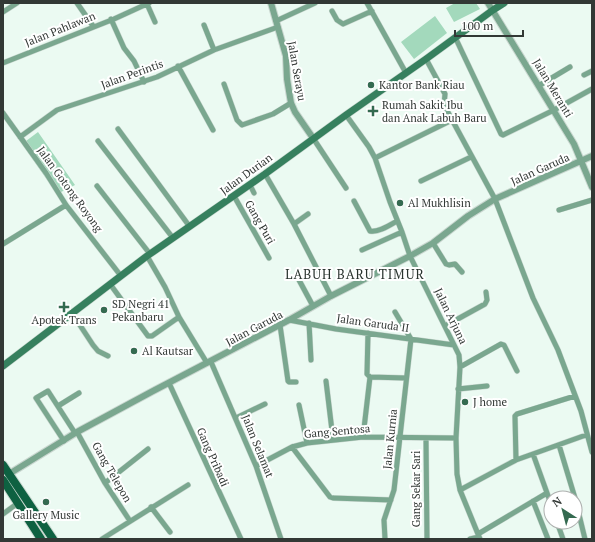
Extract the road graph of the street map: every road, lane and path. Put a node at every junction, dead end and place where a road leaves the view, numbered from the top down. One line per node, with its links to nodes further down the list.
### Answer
1 (17, 3): 12 (street)
2 (77, 3): 17 (street)
3 (148, 3): 13 (street, Jalan Pahlawan); 14 (street, Jalan Pahlawan)
4 (271, 3): 15 (street, Jalan Serayu)
5 (315, 3): 15 (street, Jalan Perintis)
6 (368, 3): 11 (street)
7 (488, 3): 9 (street, Jalan Meranti)
8 (504, 3): 9 (main road, Jalan Durian)
9 (492, 10): 18 (main road, Jalan Durian); 29 (street, Jalan Meranti)
10 (332, 11): 11 (street)
11 (372, 11): 25 (street)
12 (3, 12)
13 (111, 20): 17 (street, Jalan Pahlawan); 27 (street)
14 (155, 22)
15 (277, 24): 19 (street, Jalan Perintis); 31 (street, Jalan Serayu)
16 (204, 25): 19 (street)
17 (93, 26): 21 (street, Jalan Pahlawan)
18 (455, 36): 20 (main road, Jalan Durian); 32 (street)
19 (214, 50): 22 (street, Jalan Perintis)
20 (426, 59): 25 (main road, Jalan Durian); 35 (street)
21 (3, 64)
22 (178, 66): 27 (street, Jalan Perintis); 37 (street)
23 (570, 67): 29 (street)
24 (592, 71): 26 (street)
25 (406, 73): 34 (main road, Jalan Durian)
26 (584, 75)
27 (144, 82): 38 (street, Jalan Perintis)
28 (224, 84): 31 (street)
29 (540, 85): 32 (street, Jalan Meranti)
30 (592, 89): 32 (street)
31 (291, 103): 39 (street, Jalan Serayu)
32 (554, 110): 44 (street, Jalan Meranti)
33 (3, 113): 38 (street, Jalan Gotong Royong)
34 (346, 115): 39 (main road, Jalan Durian); 43 (street, Jalan Arjuna)
35 (452, 120): 42 (street); 43 (street)
36 (118, 129): 61 (street)
37 (213, 130)
38 (20, 137): 56 (street, Jalan Gotong Royong)
39 (313, 138): 45 (main road, Jalan Durian); 50 (street)
40 (98, 141): 63 (street)
41 (592, 156): 44 (street, Jalan Garuda)
42 (471, 157): 46 (street); 53 (street)
43 (375, 158): 59 (street, Jalan Arjuna)
44 (582, 162): 49 (street, Jalan Meranti); 53 (street, Jalan Garuda)
45 (266, 174): 47 (main road, Jalan Durian); 60 (street)
46 (421, 181)
47 (250, 185): 51 (street); 52 (main road, Jalan Durian)
48 (97, 186): 67 (street, Jalan Selamat)
49 (592, 187)
50 (346, 188)
51 (254, 193)
52 (234, 196): 61 (main road, Jalan Durian); 69 (street, Gang Puri)
53 (495, 199): 64 (street, Jalan Garuda); 101 (street)
54 (592, 200): 57 (street)
55 (354, 201): 59 (street)
56 (66, 205): 65 (street); 71 (street, Jalan Gotong Royong)
57 (559, 210)
58 (308, 214): 60 (street)
59 (397, 221): 62 (street, Jalan Arjuna)
60 (294, 224): 75 (street)
61 (190, 227): 63 (main road, Jalan Durian)
62 (402, 232): 66 (street); 68 (street, Jalan Arjuna)
63 (172, 238): 67 (main road, Jalan Durian)
64 (433, 243): 68 (street, Jalan Garuda); 70 (street)
65 (3, 244)
66 (362, 250)
67 (149, 255): 71 (main road, Jalan Durian); 79 (street, Jalan Selamat)
68 (410, 256): 75 (street, Jalan Garuda); 83 (street, Jalan Arjuna)
69 (269, 258)
70 (462, 272)
71 (121, 276): 73 (main road, Jalan Durian)
72 (299, 280): 76 (street)
73 (110, 284): 78 (main road, Jalan Durian); 79 (street)
74 (486, 292): 83 (street)
75 (331, 296): 76 (street, Jalan Garuda)
76 (313, 306): 80 (street, Jalan Garuda)
77 (395, 312): 85 (street)
78 (72, 313): 87 (street); 90 (main road, Jalan Durian)
79 (179, 317): 89 (street, Jalan Selamat)
80 (289, 320): 81 (street, Jalan Garuda II); 82 (street, Jalan Garuda)
81 (309, 324): 84 (street, Jalan Garuda II); 88 (street)
82 (280, 325): 89 (street, Jalan Garuda); 96 (street)
83 (445, 326): 86 (street, Jalan Arjuna)
84 (368, 333): 85 (street, Jalan Garuda II); 93 (street)
85 (411, 339): 86 (street, Jalan Garuda II); 94 (street, Jalan Kurnia)
86 (454, 345): 91 (street, Jalan Arjuna)
87 (108, 356)
88 (311, 360)
89 (209, 362): 97 (street, Jalan Garuda); 105 (street, Jalan Selamat)
90 (3, 365)
91 (460, 367): 92 (street); 99 (street, Jalan Arjuna)
92 (517, 371)
93 (370, 377): 94 (street); 108 (street)
94 (406, 378): 109 (street, Jalan Kurnia)
95 (326, 381): 111 (street)
96 (296, 382)
97 (169, 383): 106 (street, Jalan Garuda); 142 (street, Gang Pribadi)
98 (487, 386): 99 (street)
99 (458, 389): 110 (street, Jalan Arjuna)
100 (78, 394): 104 (street)
101 (576, 396): 107 (street); 120 (street)
102 (265, 404): 105 (street)
103 (299, 405): 114 (street)
104 (58, 406): 106 (street, Gang Telepon); 113 (street, Gang Telepon)
105 (236, 418): 122 (street, Jalan Selamat)
106 (76, 433): 113 (street, Jalan Garuda); 125 (street, Gang Telepon)
107 (586, 435): 115 (street); 118 (street)
108 (363, 438): 109 (street, Gang Sentosa); 111 (street, Gang Sentosa)
109 (401, 438): 112 (street, Gang Sentosa); 131 (street, Jalan Kurnia)
110 (456, 438): 112 (street, Gang Sentosa); 127 (street, Jalan Arjuna)
111 (333, 439): 114 (street, Gang Sentosa)
112 (426, 439): 145 (street, Gang Sekar Sari)
113 (64, 441): 123 (street, Jalan Garuda)
114 (307, 443): 116 (street, Gang Sentosa)
115 (560, 445): 119 (street); 129 (street)
116 (292, 447): 122 (street, Gang Sentosa); 131 (street)
117 (148, 449): 125 (street)
118 (592, 452)
119 (534, 454): 120 (street); 128 (street)
120 (516, 460): 127 (street)
121 (3, 465): 123 (main road)
122 (256, 466): 143 (street, Jalan Selamat)
123 (10, 473): 140 (main road)
124 (3, 480): 133 (main road)
125 (105, 483): 136 (street, Gang Telepon)
126 (188, 485): 134 (street)
127 (460, 490): 138 (street, Jalan Arjuna)
128 (547, 490)
129 (572, 490)
130 (543, 496): 132 (street)
131 (391, 500): 144 (street, Jalan Kurnia)
132 (533, 501): 138 (street); 147 (street)
133 (18, 503): 135 (street); 139 (main road)
134 (151, 507): 136 (street); 137 (street)
135 (3, 514)
136 (130, 521): 141 (street)
137 (170, 532)
138 (479, 537): 146 (street)
139 (41, 539)
140 (53, 539)
141 (102, 539)
142 (241, 539)
143 (281, 539)
144 (385, 539)
145 (427, 539)
146 (470, 539)
147 (548, 539)

